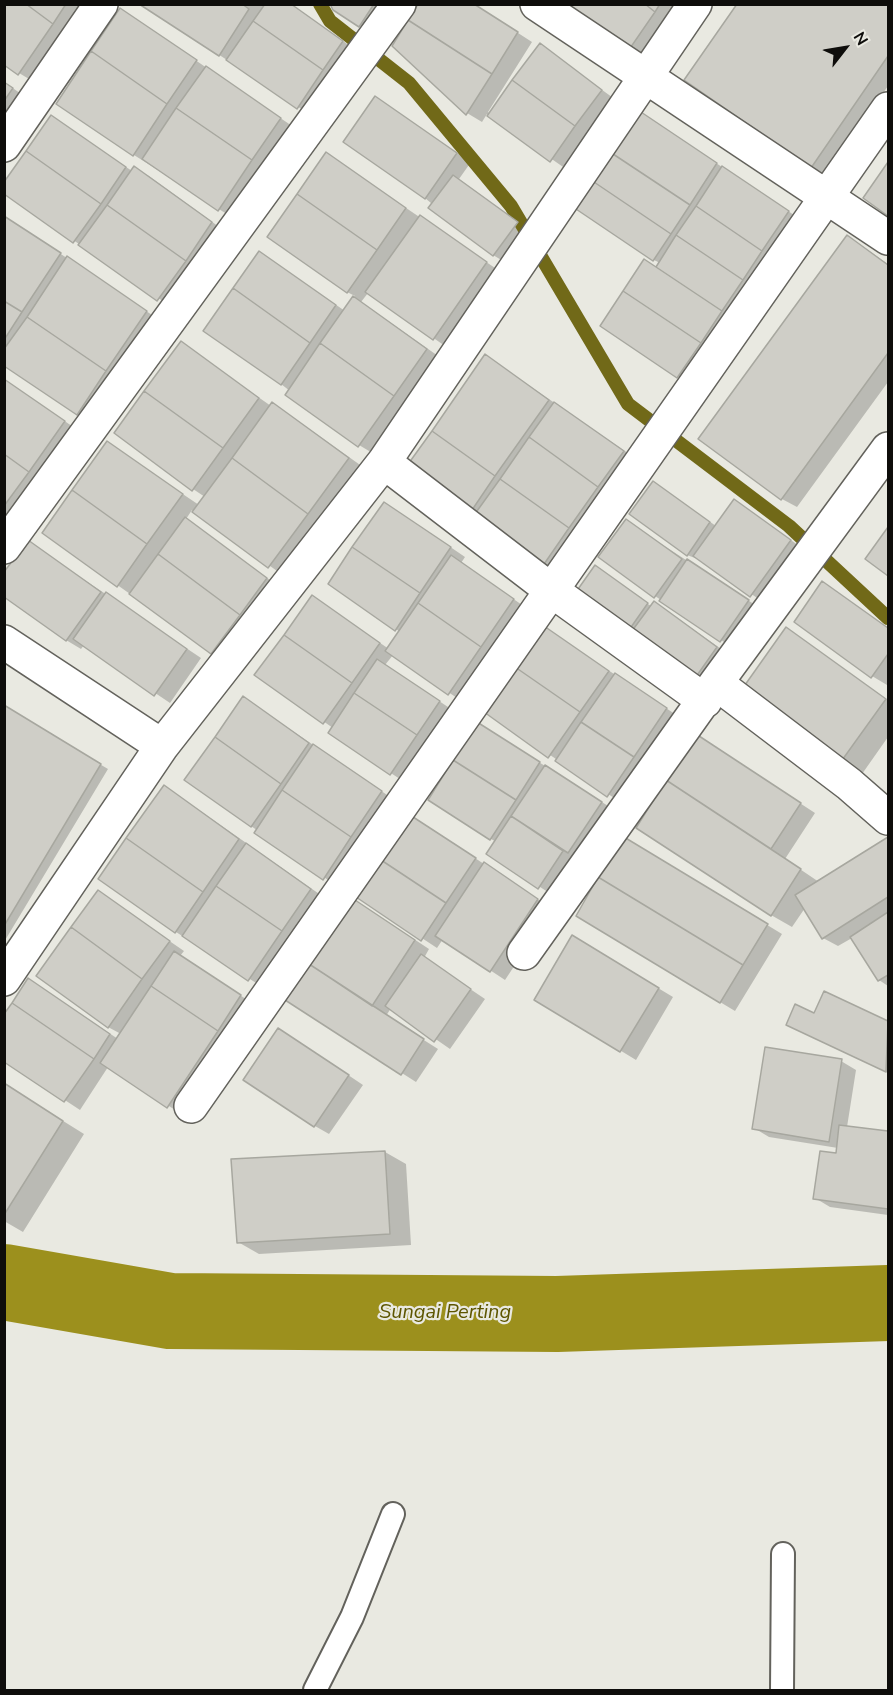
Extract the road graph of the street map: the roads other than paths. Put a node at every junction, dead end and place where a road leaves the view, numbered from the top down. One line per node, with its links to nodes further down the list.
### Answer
1 (101, 4): 7 (street)
2 (537, 4): 5 (street)
3 (695, 4): 5 (street)
4 (394, 12): 12 (street)
5 (645, 77): 8 (street); 11 (street)
6 (888, 109): 8 (street)
7 (4, 145)
8 (829, 198): 9 (street); 13 (street)
9 (888, 238)
10 (888, 449): 15 (street)
11 (384, 462): 13 (street); 16 (street)
12 (4, 547)
13 (551, 590): 15 (street); 20 (street)
14 (8, 652): 16 (street)
15 (711, 692): 17 (street); 18 (street)
16 (162, 746): 19 (street)
17 (888, 818)
18 (524, 953)
19 (4, 979)
20 (191, 1106)
21 (393, 1514): 23 (lane)
22 (783, 1554): 24 (lane)
23 (315, 1690)
24 (782, 1690)

